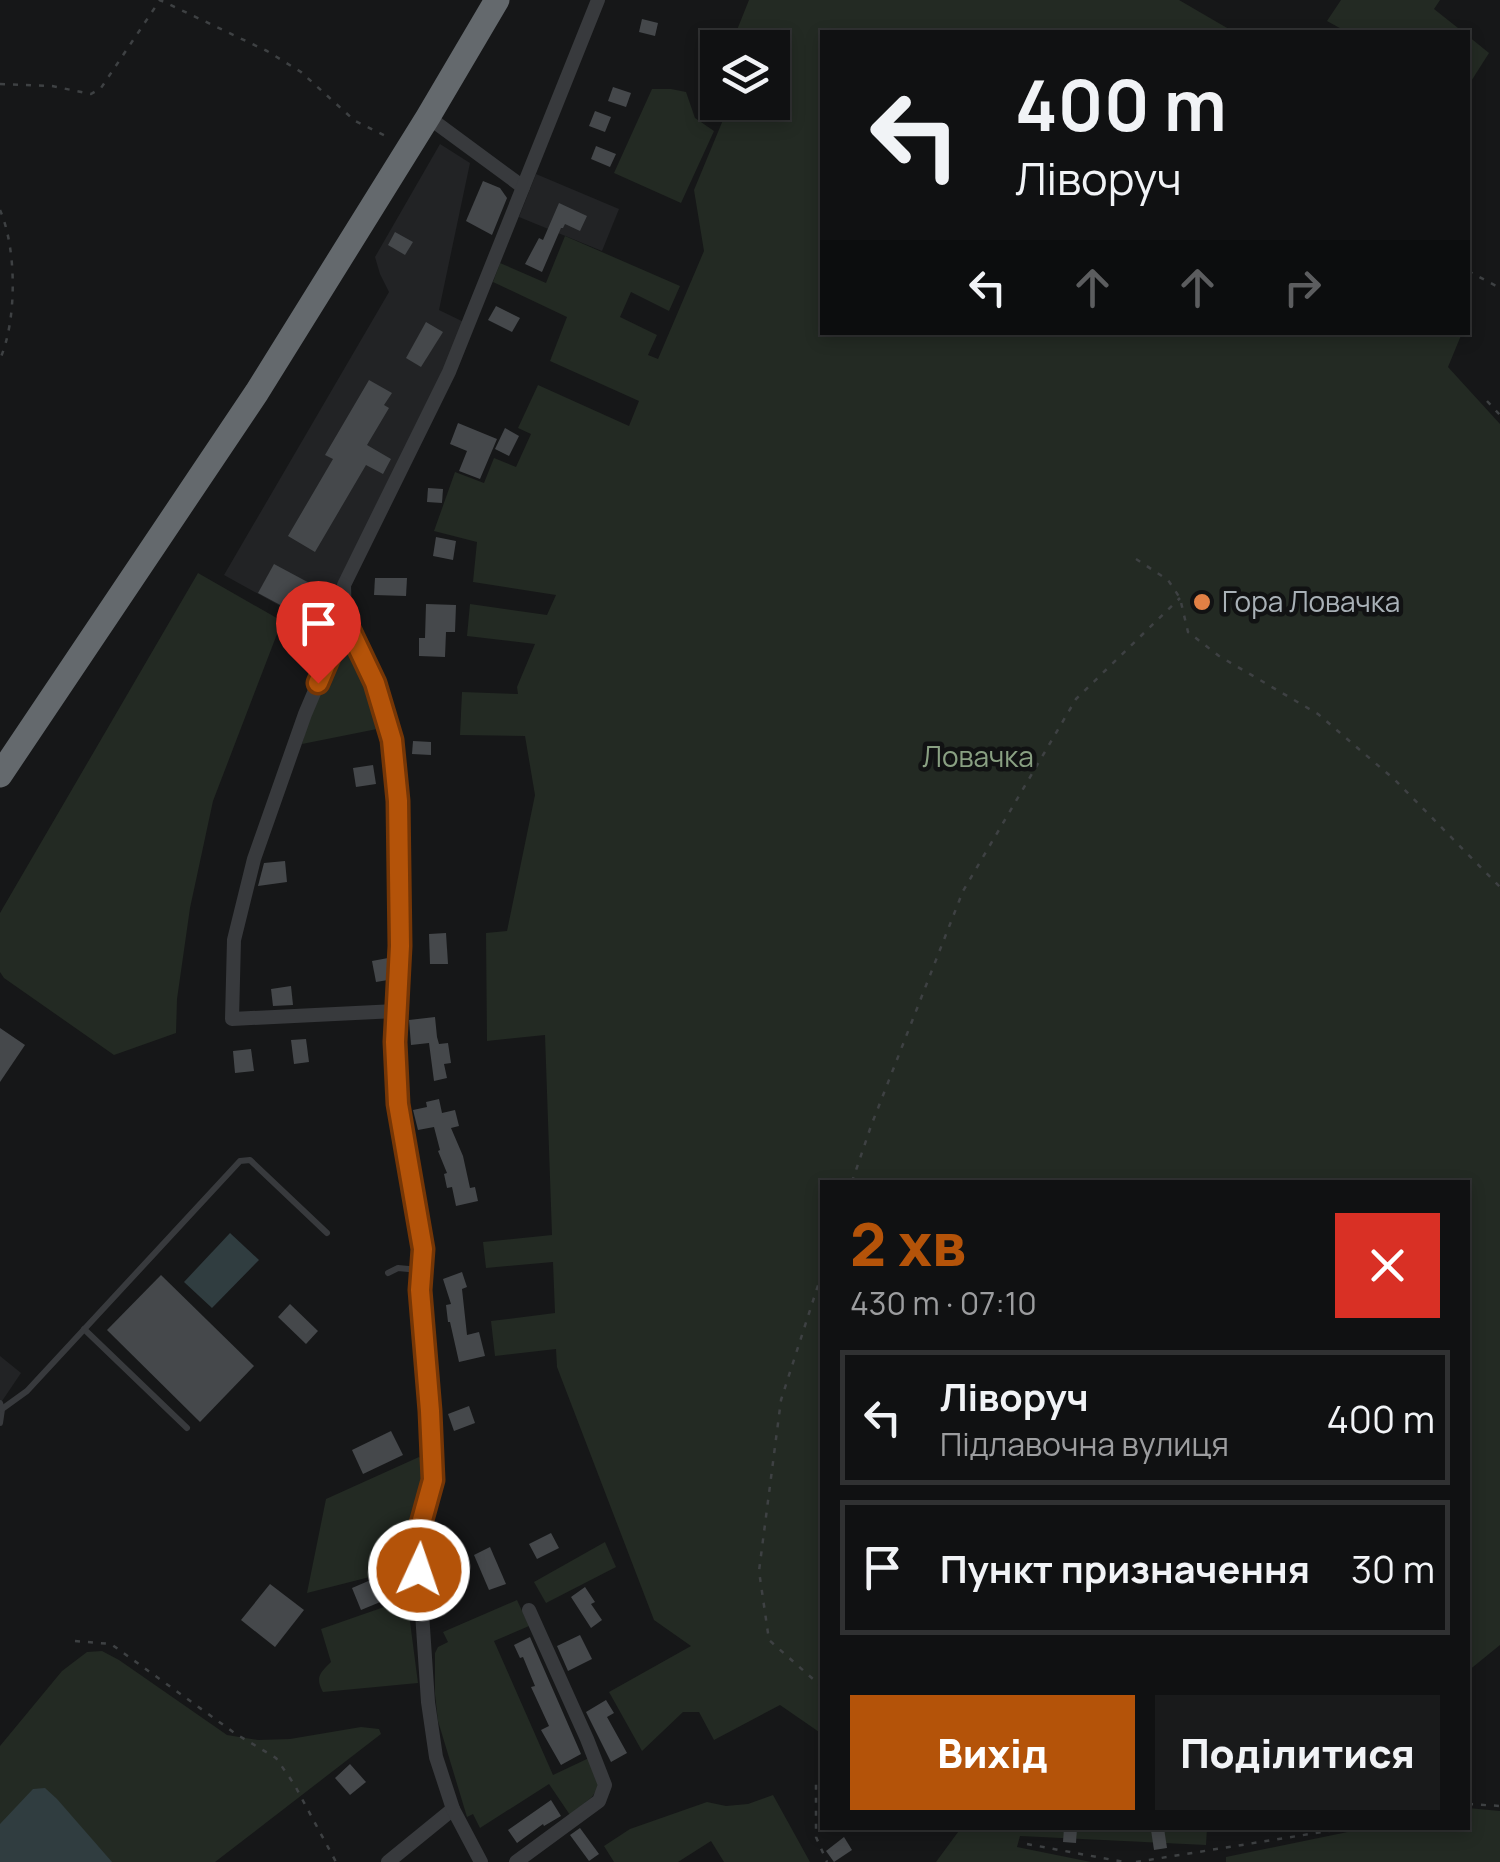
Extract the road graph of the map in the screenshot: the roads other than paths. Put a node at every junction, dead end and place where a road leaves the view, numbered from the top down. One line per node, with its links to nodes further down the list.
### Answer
1 (497, 0): 3 (highway)
2 (598, 0): 4 (street)
3 (428, 118): 4 (street); 6 (highway)
4 (523, 187): 5 (street)
5 (345, 620): 7 (street); 7 (street)
6 (0, 775)
7 (396, 1011): 9 (street)
8 (327, 1233): 11 (lane)
9 (421, 1270): 10 (lane); 16 (street)
10 (388, 1273)
11 (84, 1330): 12 (lane); 14 (lane)
12 (1, 1406): 13 (lane)
13 (0, 1423)
14 (187, 1428)
15 (529, 1610): 19 (street)
16 (453, 1810): 17 (street); 18 (street)
17 (388, 1862)
18 (481, 1862)
19 (516, 1862)

